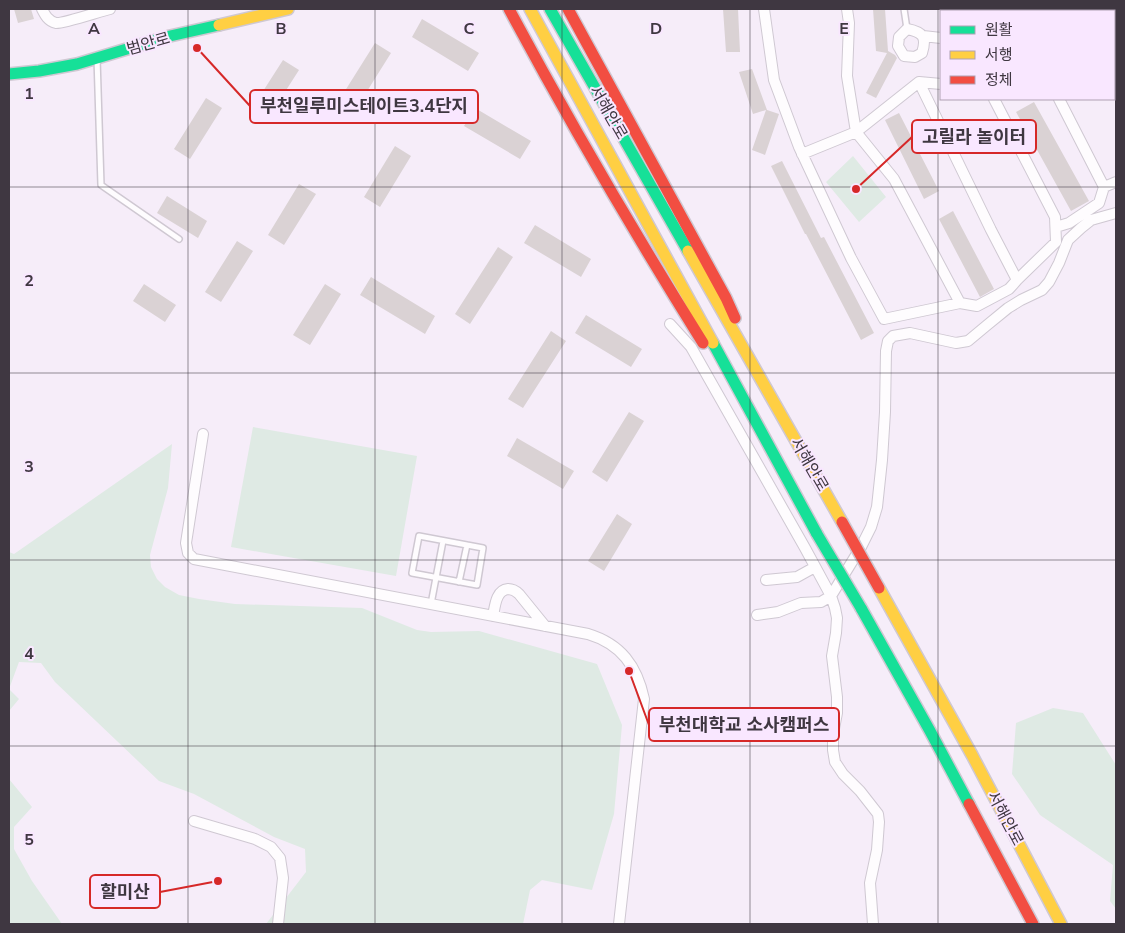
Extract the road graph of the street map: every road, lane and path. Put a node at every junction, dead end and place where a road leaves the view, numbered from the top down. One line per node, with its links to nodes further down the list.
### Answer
1 (42, 9): 11 (street)
2 (110, 9): 11 (street)
3 (288, 9): 15 (main road, 범안로)
4 (509, 9): 32 (main road)
5 (530, 9): 32 (main road, 서해안로)
6 (550, 9): 31 (main road, 서해안로)
7 (570, 9): 31 (main road)
8 (764, 9): 22 (street)
9 (847, 9): 21 (street)
10 (904, 9): 12 (lane)
11 (95, 11)
12 (907, 28): 13 (street); 13 (street)
13 (923, 36): 14 (street)
14 (940, 38)
15 (97, 58): 16 (main road, 범안로); 27 (lane)
16 (9, 74)
17 (919, 82): 18 (street); 21 (street); 28 (street)
18 (940, 84)
19 (995, 100): 26 (street)
20 (1060, 100): 24 (street)
21 (856, 132): 22 (street); 29 (street)
22 (802, 154): 29 (street)
23 (1116, 182): 24 (street)
24 (1104, 187): 26 (street)
25 (1116, 213): 40 (street)
26 (1056, 228): 28 (street)
27 (180, 239)
28 (1017, 280): 29 (street)
29 (960, 303)
30 (670, 324): 36 (street)
31 (770, 396): 50 (main road, 서해안로, bridge)
32 (748, 408): 49 (main road, 서해안로, bridge)
33 (203, 434): 41 (street)
34 (443, 541): 35 (lane); 37 (lane); 37 (lane)
35 (467, 545): 39 (lane); 39 (lane)
36 (816, 567): 38 (street); 40 (street)
37 (436, 578): 39 (lane); 41 (lane)
38 (766, 580)
39 (459, 582)
40 (831, 596): 42 (street); 48 (street)
41 (431, 604): 43 (street)
42 (757, 615)
43 (493, 616): 44 (street); 44 (street)
44 (546, 626): 47 (street)
45 (194, 821): 46 (street)
46 (278, 924)
47 (620, 924)
48 (873, 924)
49 (1032, 924)
50 (1061, 924)

